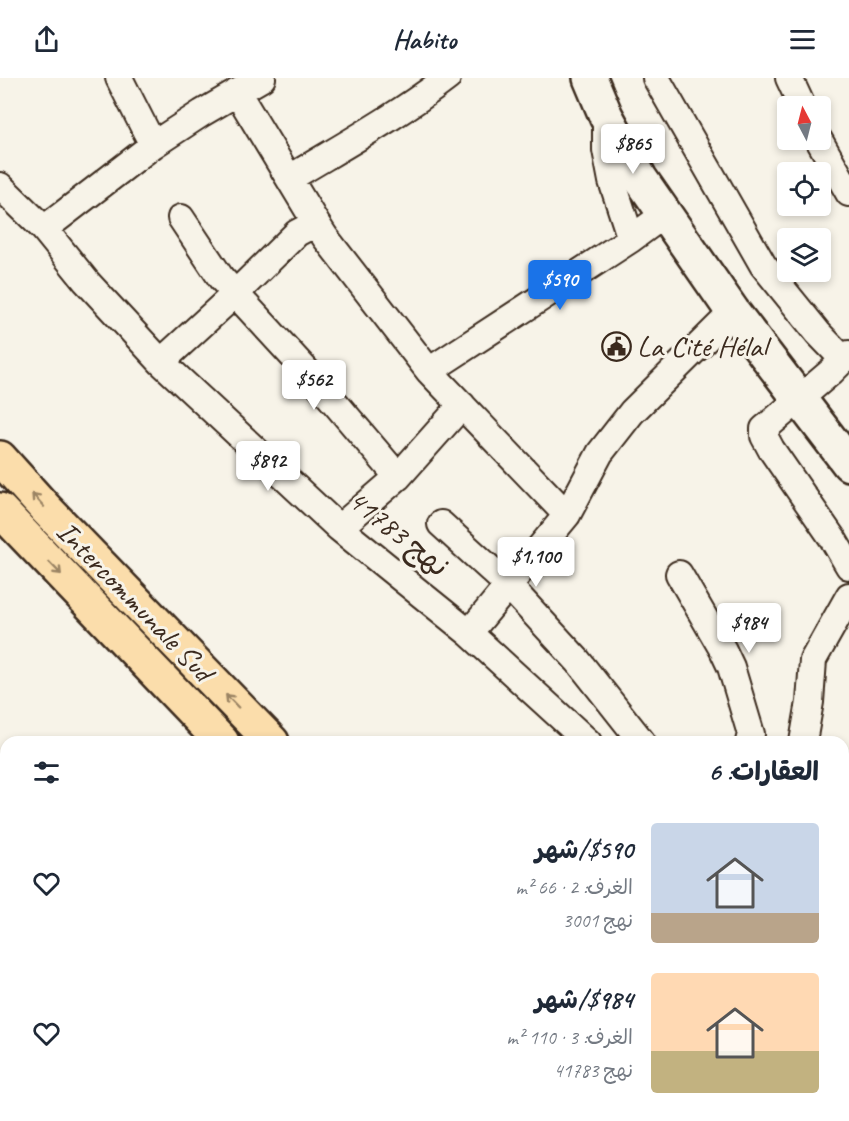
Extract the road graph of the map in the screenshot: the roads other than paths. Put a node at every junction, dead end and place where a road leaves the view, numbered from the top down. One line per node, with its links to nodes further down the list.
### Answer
1 (119, 78): 10 (street)
2 (262, 78): 7 (street)
3 (447, 78): 12 (street)
4 (590, 78): 9 (street)
5 (656, 78): 22 (street)
6 (789, 78): 8 (street)
7 (237, 92): 10 (street); 12 (street)
8 (797, 96)
9 (606, 116): 15 (street); 19 (street)
10 (153, 145): 18 (street)
11 (825, 150): 14 (street)
12 (290, 178): 17 (street)
13 (0, 186): 18 (street, نهج 41783)
14 (849, 193)
15 (665, 214): 19 (street); 21 (street)
16 (181, 218): 20 (street)
17 (316, 223): 20 (street); 24 (street)
18 (44, 229): 23 (street, نهج 41783)
19 (631, 239): 24 (street)
20 (236, 293): 23 (street); 29 (street)
21 (733, 312): 25 (street); 31 (street)
22 (846, 357): 25 (street)
23 (161, 362): 33 (street, نهج 41783)
24 (429, 371): 26 (street)
25 (799, 399): 28 (street); 34 (street)
26 (462, 405): 29 (street); 31 (street)
27 (0, 458): 40 (highway, Intercommunale Sud, one-way to 27)
28 (849, 464)
29 (398, 477): 33 (street)
30 (0, 510): 39 (highway, Intercommunale Sud, one-way to 39)
31 (567, 515): 36 (street)
32 (441, 524): 36 (street)
33 (339, 528): 38 (street, نهج 41783)
34 (849, 567)
35 (679, 574): 43 (street)
36 (509, 586): 38 (street); 42 (street)
37 (849, 596): 44 (street)
38 (469, 633): 41 (street, نهج 41783)
39 (216, 736)
40 (266, 736)
41 (581, 736)
42 (637, 736)
43 (750, 736)
44 (804, 736)

